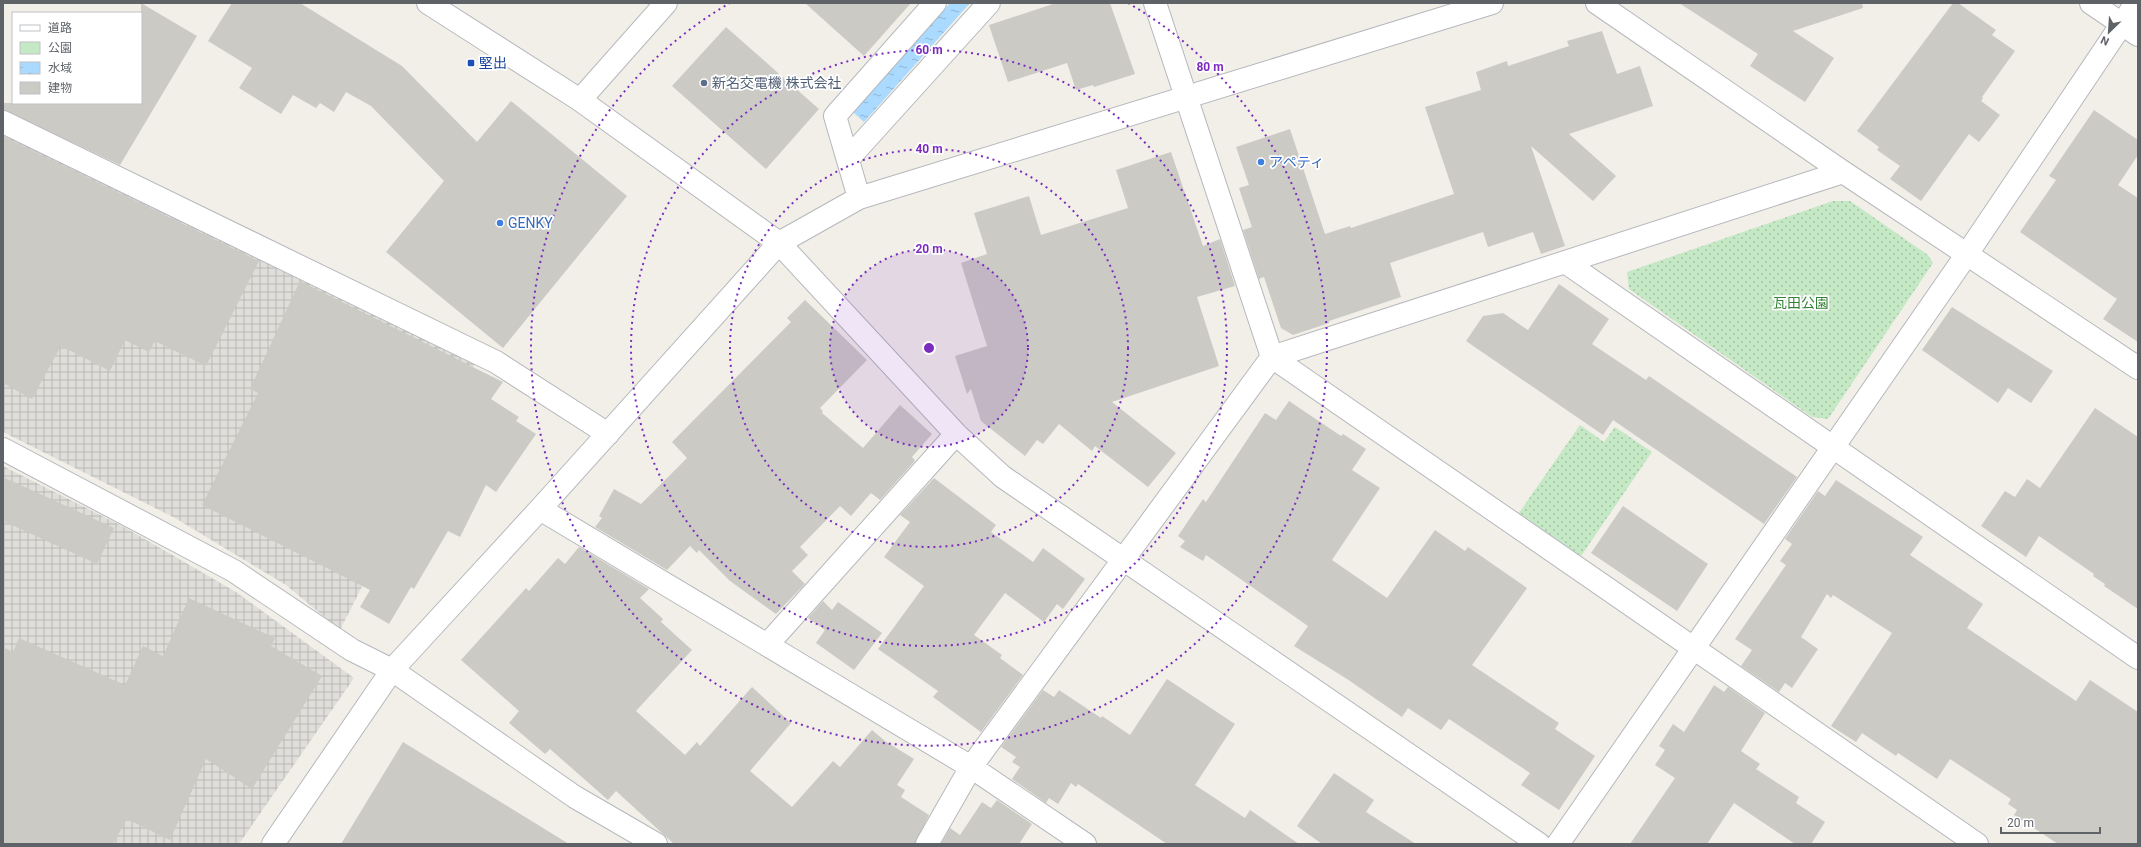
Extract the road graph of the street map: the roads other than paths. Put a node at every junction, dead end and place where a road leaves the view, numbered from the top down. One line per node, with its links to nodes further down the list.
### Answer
1 (428, 3): 12 (street)
2 (666, 3): 12 (street)
3 (935, 3): 14 (street)
4 (989, 3): 14 (street)
5 (1156, 3): 11 (street)
6 (1492, 3): 11 (street)
7 (1597, 3): 15 (street)
8 (2091, 3): 10 (street)
9 (2136, 3): 10 (street)
10 (2130, 29): 18 (street)
11 (1187, 98): 16 (street); 20 (street)
12 (580, 100): 17 (street)
13 (3, 122): 22 (street)
14 (848, 159): 16 (street)
15 (1843, 172): 18 (street); 19 (street)
16 (859, 198): 17 (street)
17 (779, 243): 22 (street); 23 (street)
18 (1967, 254): 21 (street); 24 (street)
19 (1565, 262): 20 (street); 24 (street)
20 (1272, 358): 27 (street); 29 (street)
21 (2138, 368)
22 (608, 434): 26 (street)
23 (956, 434): 27 (street); 28 (street)
24 (1833, 447): 29 (street); 30 (street)
25 (3, 449): 31 (street)
26 (540, 509): 28 (street); 31 (street)
27 (1123, 559): 32 (street); 37 (street)
28 (767, 645): 32 (street)
29 (1694, 649): 38 (street); 39 (street)
30 (2138, 658)
31 (392, 670): 33 (street); 34 (street)
32 (971, 767): 35 (street); 36 (street)
33 (273, 844)
34 (656, 844)
35 (927, 844)
36 (1085, 844)
37 (1539, 844)
38 (1558, 844)
39 (1977, 844)

